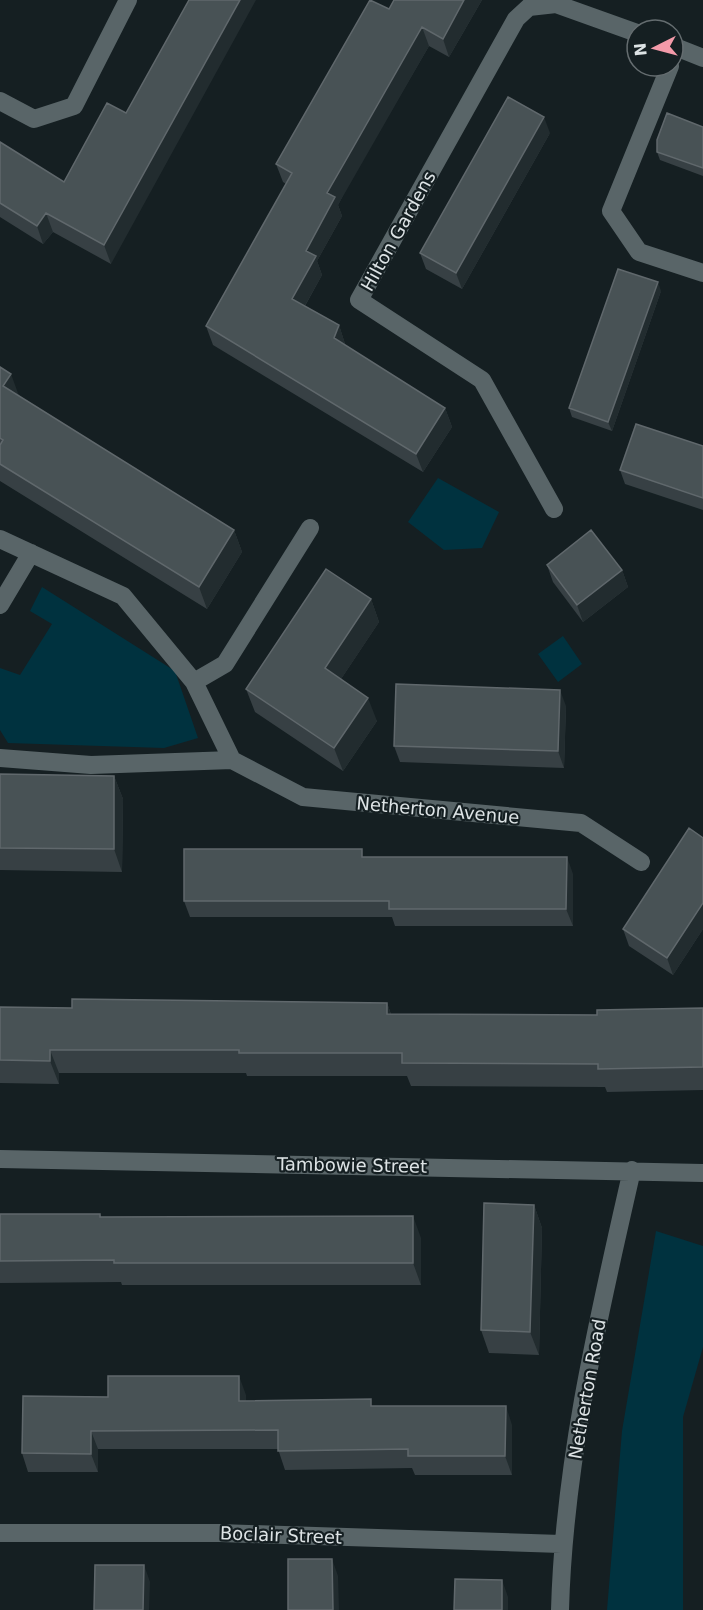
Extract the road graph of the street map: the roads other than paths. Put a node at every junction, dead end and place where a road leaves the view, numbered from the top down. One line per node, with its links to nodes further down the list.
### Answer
1 (128, 0): 6 (street)
2 (625, 29): 8 (street, Hilton Gardens)
3 (685, 54): 4 (street)
4 (703, 58)
5 (665, 78): 7 (street)
6 (0, 101)
7 (703, 273)
8 (554, 509)
9 (309, 528): 13 (street)
10 (0, 539): 11 (street)
11 (31, 553): 12 (street); 13 (street)
12 (0, 605)
13 (194, 682): 15 (street)
14 (0, 758): 15 (street, Netherton Avenue)
15 (232, 760): 16 (street, Netherton Avenue)
16 (641, 862)
17 (0, 1159): 18 (street, Tambowie Street)
18 (632, 1170): 19 (street, Tambowie Street); 21 (street, Netherton Road)
19 (703, 1173)
20 (0, 1533): 21 (street, Boclair Street)
21 (561, 1544): 22 (street, Netherton Road)
22 (560, 1610)

